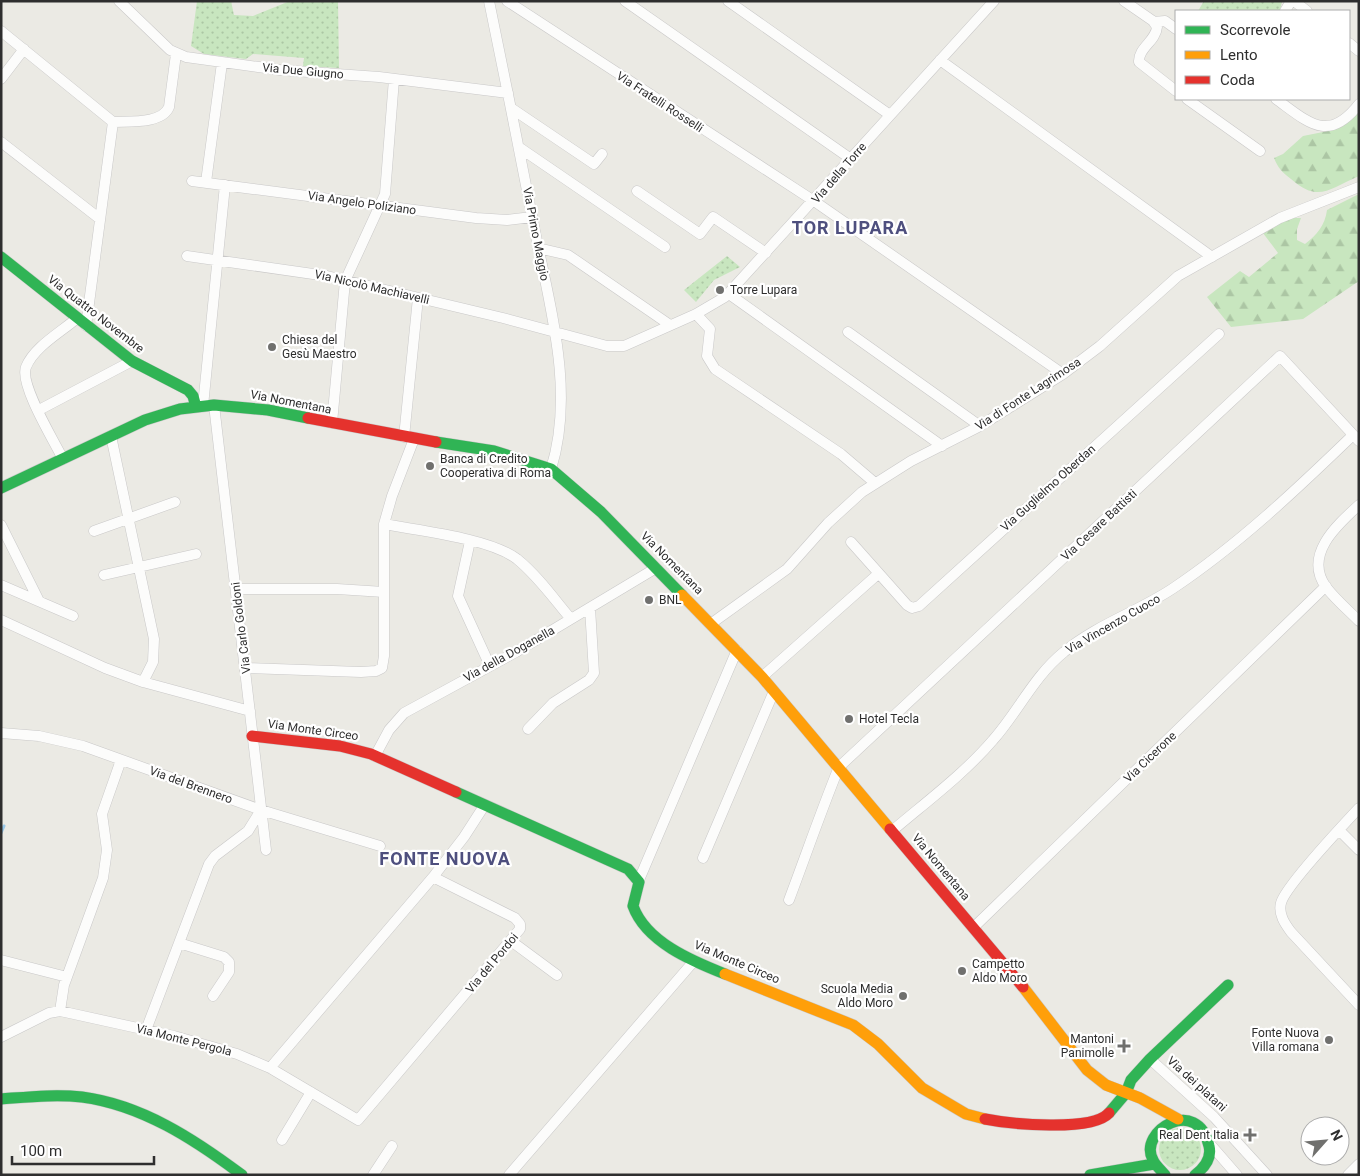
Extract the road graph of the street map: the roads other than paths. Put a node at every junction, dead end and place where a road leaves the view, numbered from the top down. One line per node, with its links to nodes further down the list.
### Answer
1 (119, 1): 14 (street)
2 (489, 1): 20 (street, Via Primo Maggio)
3 (508, 1): 37 (street, Via Fratelli Rosselli)
4 (624, 1): 31 (street)
5 (728, 1): 25 (street)
6 (994, 1): 15 (street, Via della Torre)
7 (1124, 1): 10 (street)
8 (1292, 1): 9 (street)
9 (1306, 10)
10 (1154, 22): 11 (street); 19 (street)
11 (1175, 28)
12 (1, 31): 13 (street)
13 (24, 49): 17 (street); 26 (street)
14 (176, 54): 16 (street, Via Due Giugno); 26 (street)
15 (940, 60): 25 (street, Via della Torre); 46 (street)
16 (222, 63): 18 (street, Via Due Giugno); 33 (street)
17 (1, 79)
18 (394, 79): 20 (street, Via Due Giugno); 38 (street)
19 (1175, 90)
20 (508, 93): 24 (street, Via Primo Maggio)
21 (1188, 100): 29 (street)
22 (1277, 100): 23 (street)
23 (1359, 104)
24 (511, 108): 28 (street, Via Primo Maggio); 30 (street)
25 (890, 115): 31 (street, Via della Torre)
26 (113, 122): 40 (street)
27 (1, 142): 40 (street)
28 (520, 148): 39 (street, Via Primo Maggio); 42 (street)
29 (1260, 151)
30 (602, 154)
31 (851, 159): 37 (street, Via della Torre)
32 (192, 181): 33 (street, Via Angelo Poliziano)
33 (206, 182): 34 (street, Via Angelo Poliziano)
34 (225, 185): 38 (street, Via Angelo Poliziano); 47 (street, Via Carlo Goldoni)
35 (1359, 187): 46 (street, Via di Fonte Lagrimosa)
36 (636, 191): 43 (street)
37 (814, 201): 43 (street, Via della Torre); 59 (street, Via Fratelli Rosselli)
38 (381, 206): 39 (street, Via Angelo Poliziano); 48 (street)
39 (532, 216): 41 (street, Via Primo Maggio)
40 (100, 219): 54 (street)
41 (538, 248): 53 (street); 56 (street, Via Primo Maggio)
42 (665, 248)
43 (766, 254): 49 (street, Via della Torre)
44 (187, 256): 47 (street, Via Nicolò Machiavelli)
45 (1, 257): 52 (street, Via Quattro Novembre)
46 (1212, 257): 59 (street, Via di Fonte Lagrimosa)
47 (219, 260): 48 (street, Via Nicolò Machiavelli); 60 (street, Via Carlo Goldoni)
48 (345, 281): 50 (street, Via Nicolò Machiavelli); 62 (street)
49 (728, 294): 51 (street, Via della Torre); 67 (street)
50 (418, 298): 56 (street, Via Nicolò Machiavelli); 65 (street)
51 (696, 314): 53 (street, Via della Torre); 70 (street)
52 (76, 319): 54 (street, Via Quattro Novembre); 61 (street)
53 (670, 325): 56 (street, Via della Torre)
54 (86, 326): 58 (street, Via Quattro Novembre)
55 (848, 332): 63 (street)
56 (554, 333): 69 (street, Via Primo Maggio)
57 (1220, 334): 83 (street, Via Guglielmo Oberdan)
58 (132, 361): 60 (street, Via Quattro Novembre); 61 (street)
59 (1063, 374): 63 (street, Via di Fonte Lagrimosa)
60 (204, 406): 62 (street, Via Nomentana); 64 (street, Via Nomentana); 87 (street, Via Carlo Goldoni)
61 (39, 410): 68 (street)
62 (332, 423): 65 (street, Via Nomentana)
63 (980, 426): 67 (street, Via di Fonte Lagrimosa)
64 (111, 436): 68 (street, Via Nomentana); 74 (street)
65 (409, 438): 69 (street, Via Nomentana); 75 (street)
66 (1356, 438): 108 (street, Via Cesare Battisti); 113 (street, Via Vincenzo Cuoco)
67 (942, 446): 70 (street, Via di Fonte Lagrimosa)
68 (63, 459): 71 (street, Via Nomentana)
69 (550, 469): 82 (street, Via Nomentana)
70 (875, 484): 95 (street, Via di Fonte Lagrimosa)
71 (1, 488)
72 (174, 502): 74 (street)
73 (1359, 505): 86 (street)
74 (130, 518): 77 (street); 81 (street)
75 (384, 524): 78 (street); 88 (street)
76 (1, 525): 89 (street)
77 (94, 530)
78 (470, 541): 92 (street); 97 (street)
79 (851, 542): 83 (street, Via Guglielmo Oberdan)
80 (196, 554): 81 (street)
81 (140, 567): 84 (street); 100 (street)
82 (656, 568): 90 (street, Via della Doganella); 95 (street, Via Nomentana)
83 (878, 574): 99 (street)
84 (104, 575)
85 (1, 585): 89 (street)
86 (1326, 586): 94 (street); 121 (street, Via Cicerone)
87 (236, 589): 88 (street); 98 (street, Via Carlo Goldoni)
88 (384, 592): 98 (street)
89 (39, 601): 91 (street)
90 (590, 608): 92 (street, Via della Doganella); 103 (street)
91 (73, 616)
92 (571, 619): 97 (street, Via della Doganella)
93 (1, 620): 100 (street)
94 (1359, 621)
95 (712, 623): 96 (street, Via Nomentana)
96 (737, 650): 99 (street, Via Nomentana); 119 (street)
97 (490, 666): 106 (street, Via della Doganella)
98 (246, 668): 102 (street, Via Carlo Goldoni)
99 (762, 677): 101 (street, Via Nomentana)
100 (143, 682): 102 (street)
101 (774, 691): 108 (street, Via Nomentana); 117 (street)
102 (250, 712): 105 (street, Via Carlo Goldoni)
103 (528, 729)
104 (1, 733): 107 (street, Via del Brennero)
105 (252, 736): 106 (street, Via Monte Circeo); 111 (street, Via Carlo Goldoni)
106 (375, 756): 109 (street, Via Monte Circeo)
107 (121, 760): 111 (street, Via del Brennero); 127 (street)
108 (839, 767): 113 (street, Via Nomentana); 120 (street)
109 (484, 806): 118 (street); 119 (street, Via Monte Circeo)
110 (1359, 808): 112 (street)
111 (261, 810): 114 (street, Via del Brennero); 115 (street, Via Carlo Goldoni); 123 (street)
112 (1339, 830): 116 (street); 130 (street)
113 (892, 831): 121 (street, Via Nomentana)
114 (380, 846)
115 (266, 850)
116 (1359, 850)
117 (703, 858)
118 (433, 877): 122 (street, Via del Pordoi); 135 (street)
119 (639, 880): 125 (street, Via Monte Circeo)
120 (789, 900)
121 (974, 927): 137 (street, Via Nomentana)
122 (511, 941): 126 (street); 141 (street, Via del Pordoi)
123 (178, 943): 129 (street); 132 (street)
124 (1, 960): 127 (street)
125 (694, 961): 137 (street, Via Monte Circeo); 152 (street)
126 (557, 974)
127 (67, 977): 131 (street)
128 (1228, 985): 134 (street, Via dei platani)
129 (213, 996)
130 (1359, 1005)
131 (60, 1011): 132 (street, Via Monte Pergola); 133 (street)
132 (146, 1030): 135 (street, Via Monte Pergola)
133 (1, 1037)
134 (1150, 1059): 137 (street, Via dei platani); 155 (street, Via dei platani)
135 (270, 1068): 136 (street, Via Monte Pergola)
136 (311, 1092): 141 (street, Via Monte Pergola); 143 (street)
137 (1126, 1093): 139 (street, Via Nomentana)
138 (1, 1099): 150 (street)
139 (1149, 1103): 140 (street, Via Nomentana); 142 (street)
140 (1178, 1119): 142 (street); 144 (street, Via Nomentana)
141 (358, 1120)
142 (1156, 1132): 146 (street)
143 (282, 1140)
144 (1210, 1144): 148 (street); 149 (street)
145 (392, 1146): 151 (street)
146 (1154, 1164): 153 (street); 154 (street)
147 (1359, 1164): 156 (street)
148 (1234, 1172): 149 (street)
149 (1199, 1173)
150 (242, 1175)
151 (372, 1175)
152 (510, 1175)
153 (1090, 1175)
154 (1165, 1175)
155 (1267, 1175)
156 (1348, 1175)

